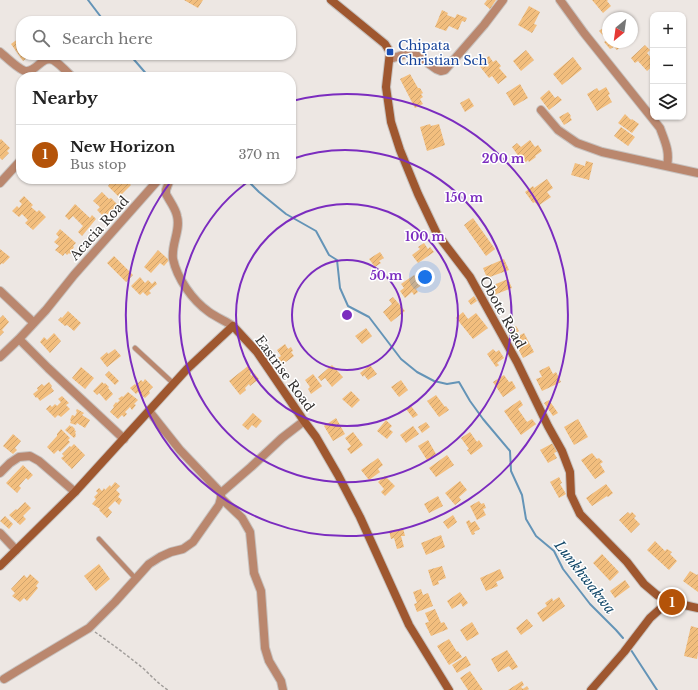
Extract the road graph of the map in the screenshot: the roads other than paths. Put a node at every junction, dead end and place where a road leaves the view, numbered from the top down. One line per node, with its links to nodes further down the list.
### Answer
1 (331, 0): 5 (street)
2 (503, 0): 5 (street)
3 (560, 0): 11 (street)
4 (0, 52): 6 (street)
5 (390, 59): 34 (street, Obote Road)
6 (45, 60)
7 (52, 60): 8 (street)
8 (67, 72)
9 (541, 110): 11 (street)
10 (16, 165): 13 (street)
11 (667, 166): 12 (street)
12 (698, 173)
13 (0, 183)
14 (155, 184): 17 (street, Acacia Road)
15 (168, 184): 18 (street)
16 (0, 291): 17 (street)
17 (34, 323): 19 (street, Acacia Road)
18 (233, 326): 22 (street); 24 (street, Eastrise Road)
19 (19, 339): 21 (street, Acacia Road); 25 (street)
20 (135, 348): 22 (lane)
21 (0, 357)
22 (174, 384): 23 (street)
23 (149, 411): 25 (street); 28 (street)
24 (304, 421): 28 (street); 38 (street, Eastrise Road)
25 (124, 439): 27 (street)
26 (0, 473): 27 (street)
27 (75, 492): 31 (street)
28 (221, 496): 33 (street); 37 (street)
29 (0, 533): 31 (street)
30 (99, 539): 33 (lane)
31 (16, 550): 32 (street)
32 (0, 566)
33 (136, 578): 36 (street)
34 (669, 601): 35 (street, Obote Road); 39 (street)
35 (698, 608)
36 (4, 680)
37 (283, 690)
38 (449, 690)
39 (591, 690)

